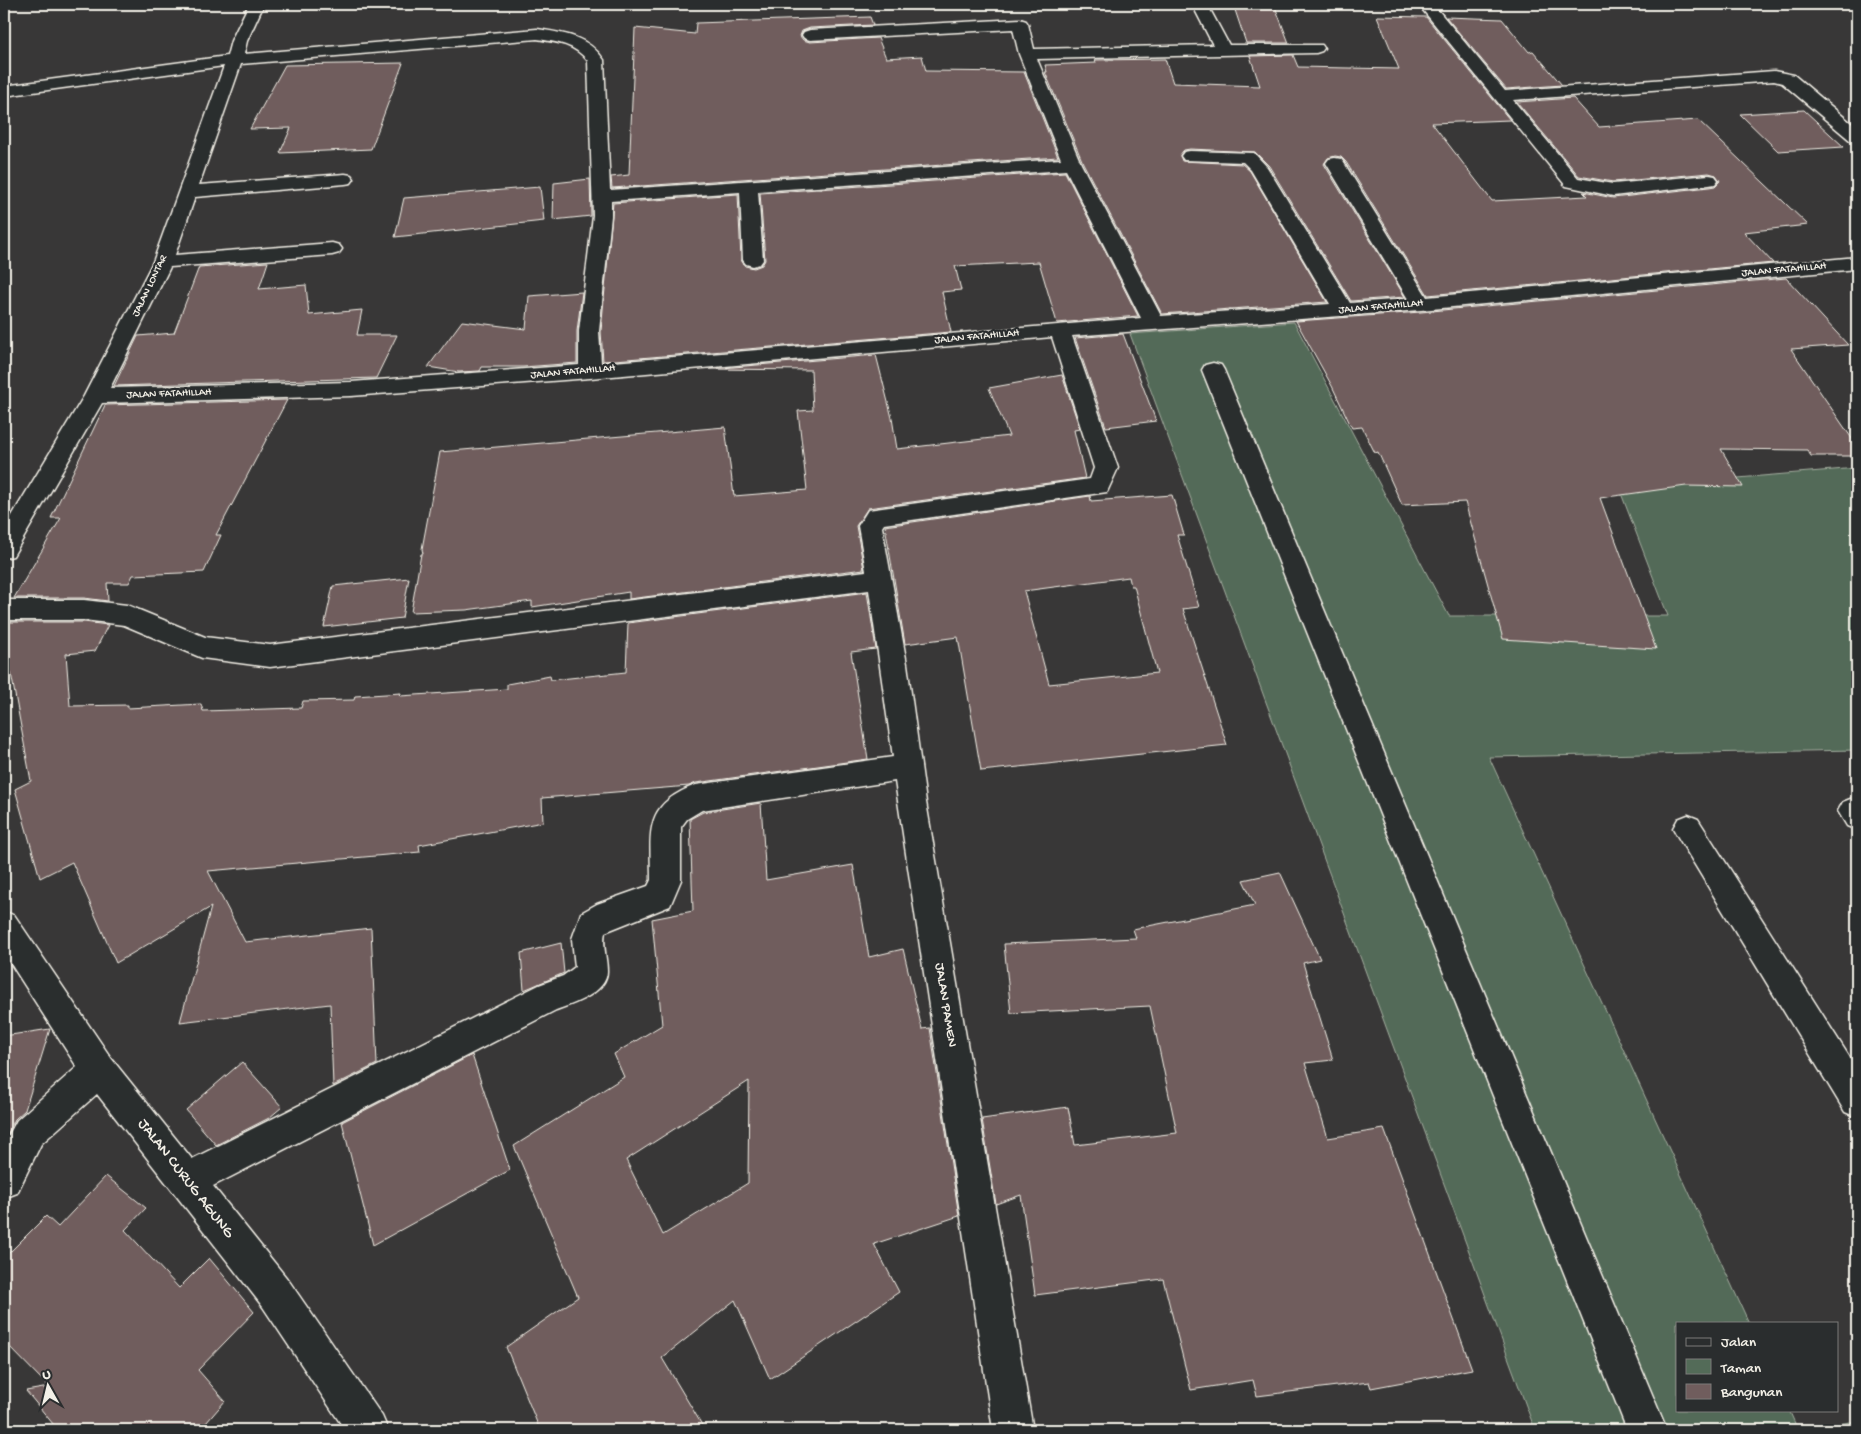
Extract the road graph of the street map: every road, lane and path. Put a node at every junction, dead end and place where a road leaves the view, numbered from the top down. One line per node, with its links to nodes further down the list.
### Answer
1 (256, 4): 8 (street, JALAN LONTAR)
2 (1200, 4): 6 (street)
3 (1426, 4): 10 (street)
4 (810, 35): 7 (street)
5 (1316, 48): 6 (street)
6 (1224, 51): 7 (street)
7 (1027, 54): 14 (street)
8 (234, 60): 9 (street); 18 (street, JALAN LONTAR); 19 (street)
9 (4, 90)
10 (1501, 96): 11 (street); 16 (street)
11 (1857, 137)
12 (1190, 156): 25 (street)
13 (1335, 163): 24 (street)
14 (1072, 164): 17 (street); 26 (street)
15 (345, 179): 18 (street)
16 (1709, 180)
17 (749, 186): 19 (street); 21 (street)
18 (187, 192): 22 (street, JALAN LONTAR)
19 (601, 196): 29 (street)
20 (332, 249): 22 (street)
21 (753, 260)
22 (163, 262): 30 (street, JALAN LONTAR)
23 (1857, 263): 24 (street, JALAN FATAHILLAH)
24 (1421, 304): 25 (street, JALAN FATAHILLAH)
25 (1344, 310): 26 (street, JALAN FATAHILLAH)
26 (1155, 324): 27 (street, JALAN FATAHILLAH)
27 (1060, 330): 29 (street, JALAN FATAHILLAH); 32 (street, JALAN PAMEN)
28 (1213, 370): 43 (street)
29 (590, 371): 30 (street, JALAN FATAHILLAH)
30 (95, 396): 31 (street, JALAN LONTAR)
31 (4, 549)
32 (880, 579): 33 (street); 34 (street, JALAN PAMEN)
33 (4, 610)
34 (908, 767): 40 (street); 42 (street, JALAN PAMEN)
35 (1688, 828): 38 (street)
36 (4, 926): 37 (street, JALAN CURUG AGUNG)
37 (99, 1070): 39 (street); 40 (street, JALAN CURUG AGUNG)
38 (1857, 1100)
39 (4, 1180)
40 (186, 1181): 41 (street, JALAN CURUG AGUNG)
41 (368, 1430)
42 (1013, 1430)
43 (1647, 1430)

